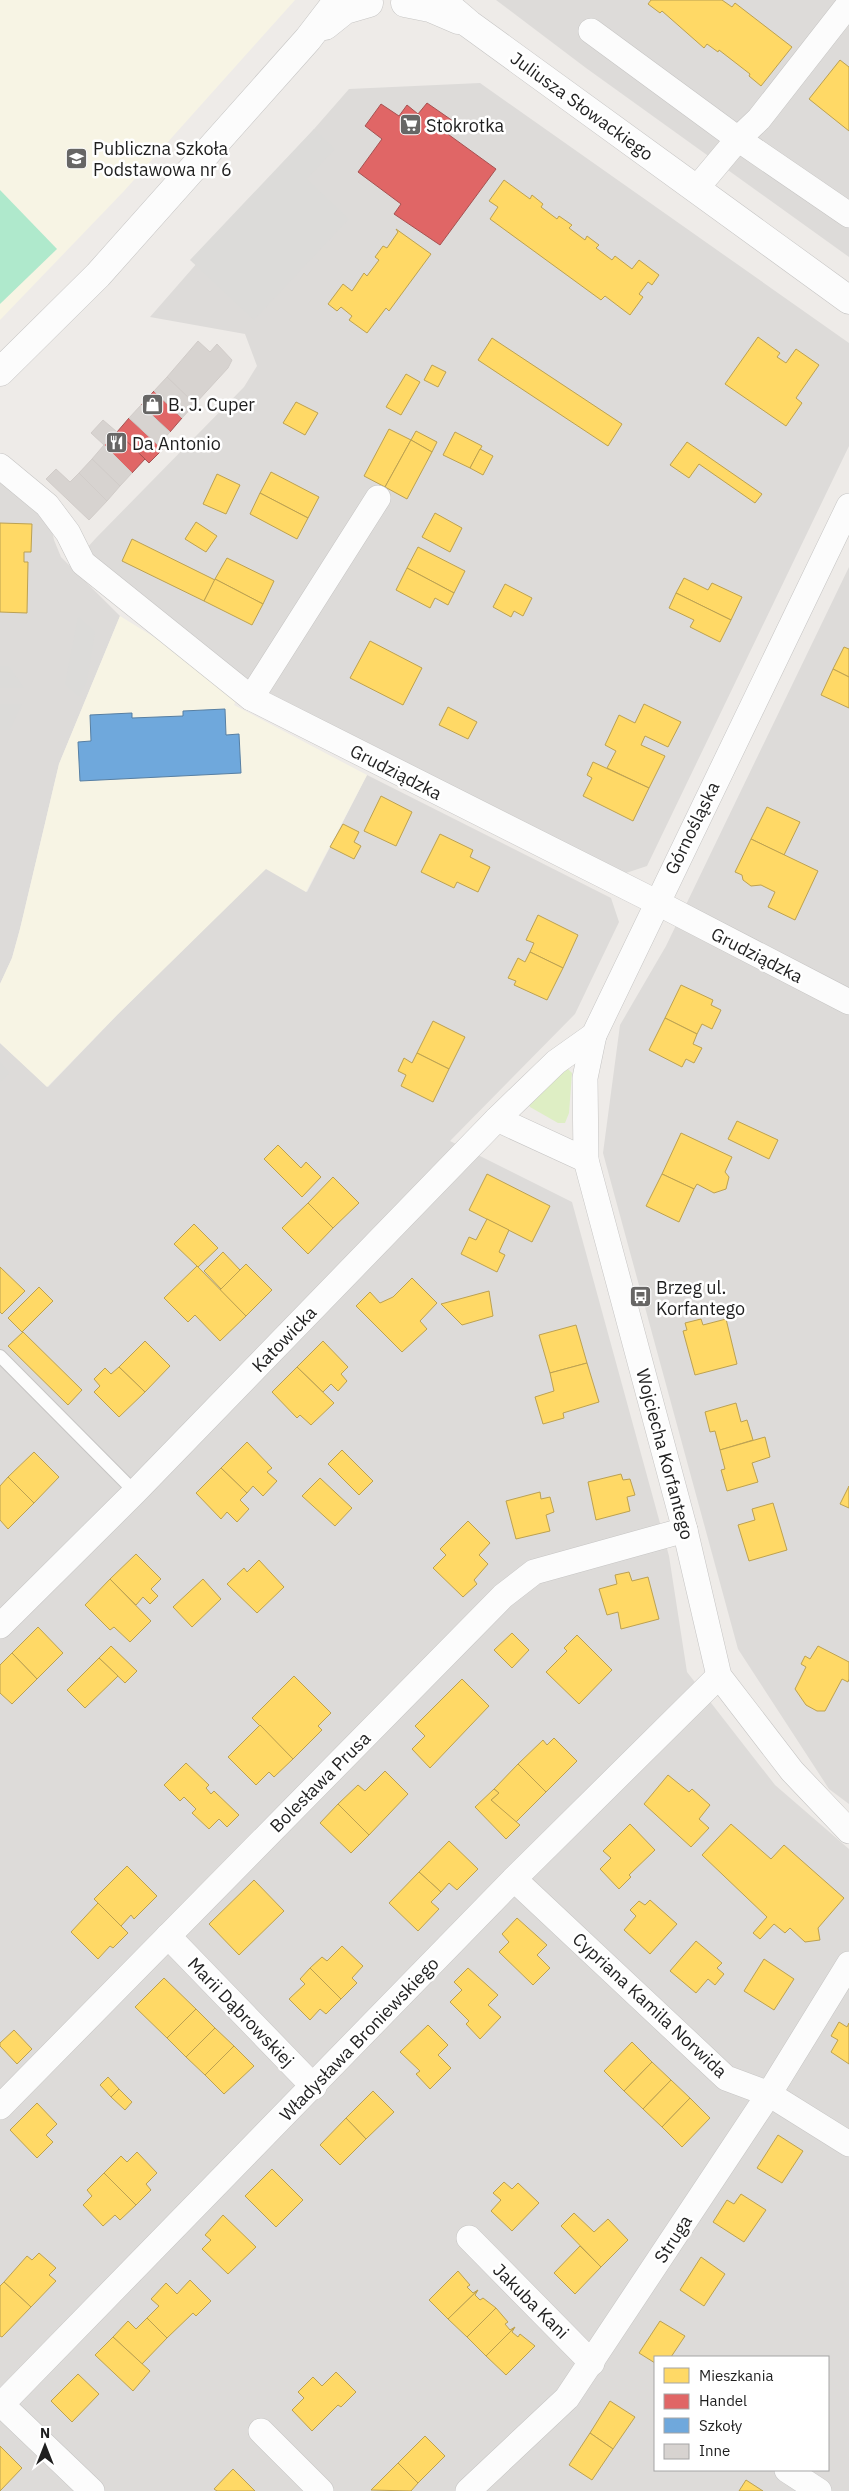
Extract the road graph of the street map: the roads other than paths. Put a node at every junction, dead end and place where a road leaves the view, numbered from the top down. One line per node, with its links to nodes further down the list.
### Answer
1 (338, 0): 8 (street)
2 (441, 0): 6 (street, Juliusza Słowackiego)
3 (367, 1): 4 (street); 8 (street)
4 (407, 2): 6 (street, Juliusza Słowackiego)
5 (849, 4): 9 (street)
6 (469, 24): 10 (street, Juliusza Słowackiego)
7 (591, 31): 9 (street)
8 (308, 39): 13 (street)
9 (738, 140): 10 (street); 11 (street)
10 (696, 189): 12 (street, Juliusza Słowackiego)
11 (849, 215)
12 (849, 300)
13 (0, 372)
14 (0, 466): 17 (street, Grudziądzka)
15 (378, 498): 17 (street)
16 (849, 506): 18 (street, Górnośląska)
17 (250, 698): 18 (street, Grudziądzka)
18 (656, 902): 19 (street, Grudziądzka); 20 (street, Górnośląska)
19 (849, 1002)
20 (594, 1035): 21 (street, Górnośląska); 22 (street, Wojciecha Korfantego)
21 (497, 1119): 22 (street); 24 (street, Katowicka)
22 (586, 1160): 25 (street, Wojciecha Korfantego)
23 (0, 1356): 24 (lane)
24 (135, 1492): 26 (street, Katowicka)
25 (685, 1530): 27 (street, Wojciecha Korfantego); 30 (street, Bolesława Prusa)
26 (0, 1626)
27 (720, 1676): 28 (street, Wojciecha Korfantego); 29 (street, Władysława Broniewskiego)
28 (849, 1831)
29 (514, 1878): 32 (street, Władysława Broniewskiego); 33 (street, Cypriana Kamila Norwida)
30 (168, 1936): 32 (street, Marii Dąbrowskiej); 34 (street, Bolesława Prusa)
31 (849, 1964): 33 (street, Struga)
32 (314, 2087): 38 (street, Władysława Broniewskiego)
33 (768, 2094): 35 (street, Cypriana Kamila Norwida); 37 (street, Struga)
34 (0, 2107)
35 (849, 2144)
36 (469, 2238): 37 (street, Jakuba Kani)
37 (592, 2363): 43 (street, Struga)
38 (1, 2404): 41 (street)
39 (261, 2431): 42 (street)
40 (788, 2471): 44 (street)
41 (92, 2491)
42 (321, 2491)
43 (468, 2491)
44 (819, 2491)

